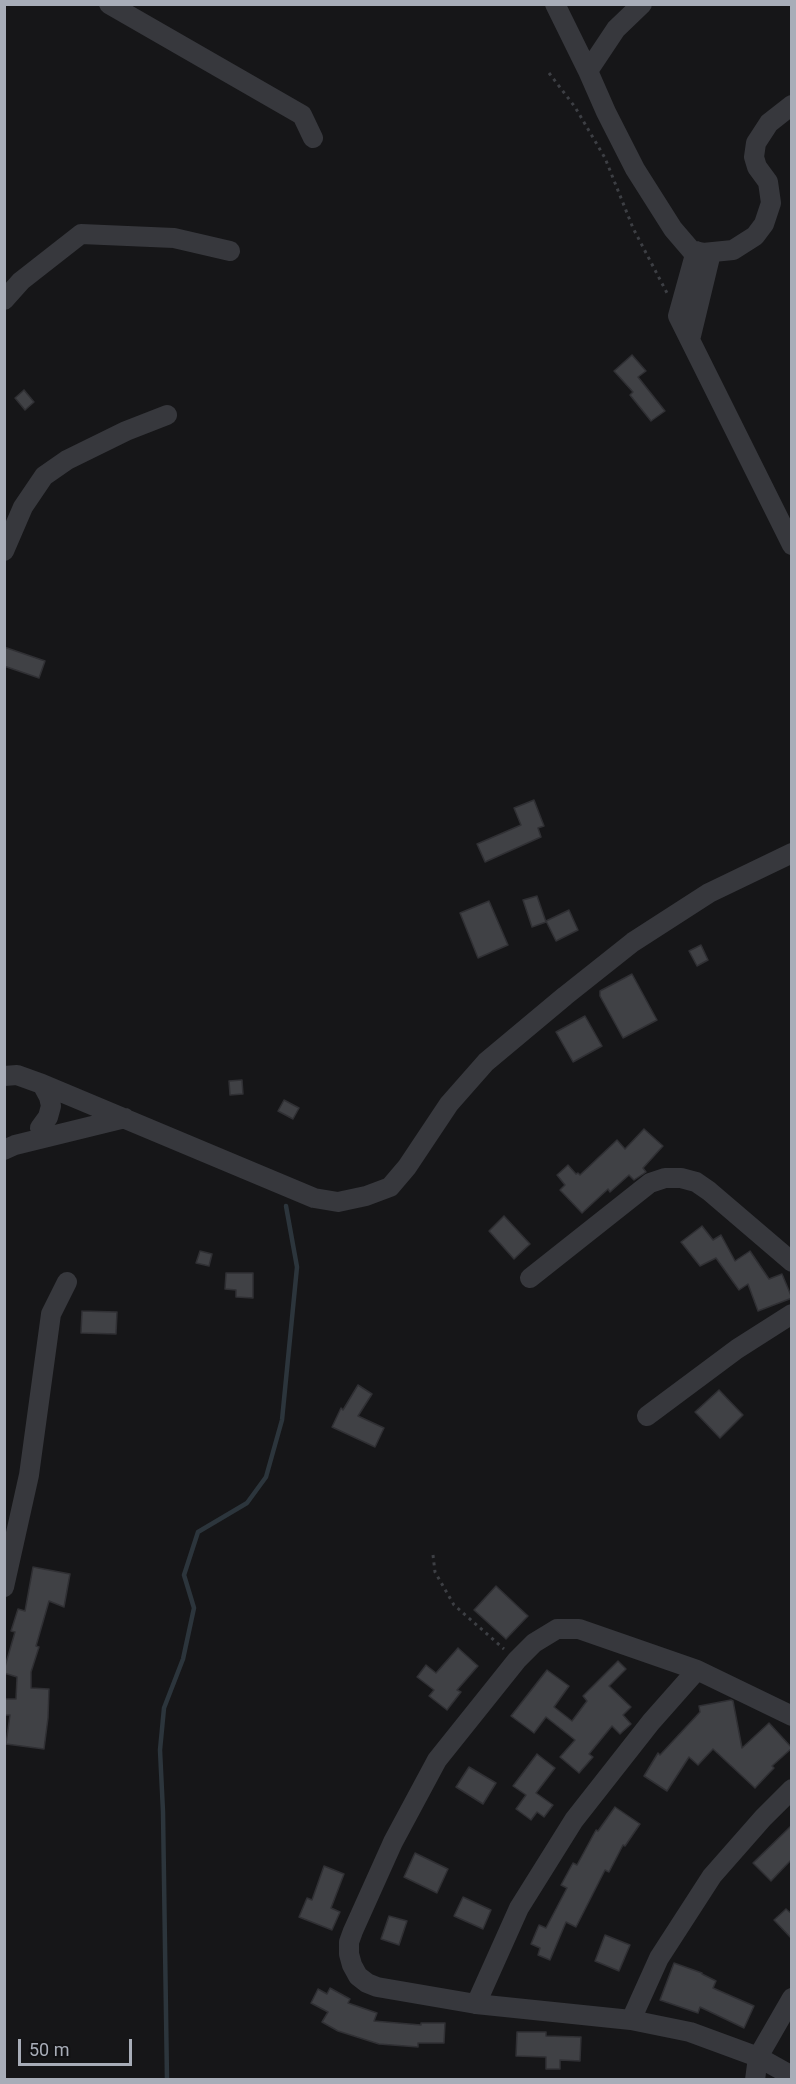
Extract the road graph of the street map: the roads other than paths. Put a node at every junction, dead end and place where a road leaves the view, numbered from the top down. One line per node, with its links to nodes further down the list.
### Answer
1 (109, 4): 6 (street)
2 (555, 4): 4 (street)
3 (642, 4): 4 (street)
4 (588, 71): 8 (street)
5 (792, 105): 8 (street)
6 (313, 138)
7 (230, 251): 9 (street)
8 (704, 252): 10 (street); 10 (street)
9 (4, 300)
10 (690, 340): 12 (street)
11 (167, 415): 13 (street)
12 (792, 545)
13 (4, 551)
14 (792, 853): 18 (street)
15 (4, 1076): 16 (street)
16 (42, 1084): 17 (street); 19 (street)
17 (98, 1106): 18 (street); 19 (street)
18 (125, 1118): 21 (street)
19 (40, 1128): 20 (street)
20 (4, 1137)
21 (4, 1150)
22 (792, 1262): 23 (street)
23 (530, 1278)
24 (67, 1282): 27 (street)
25 (792, 1314): 26 (street)
26 (647, 1416)
27 (4, 1587)
28 (697, 1670): 29 (street); 32 (street); 32 (street)
29 (792, 1716)
30 (792, 1789): 33 (street)
31 (792, 1998): 34 (street)
32 (476, 2004): 33 (street)
33 (631, 2020): 34 (street)
34 (758, 2057): 35 (street); 36 (street)
35 (792, 2076)
36 (755, 2079)

